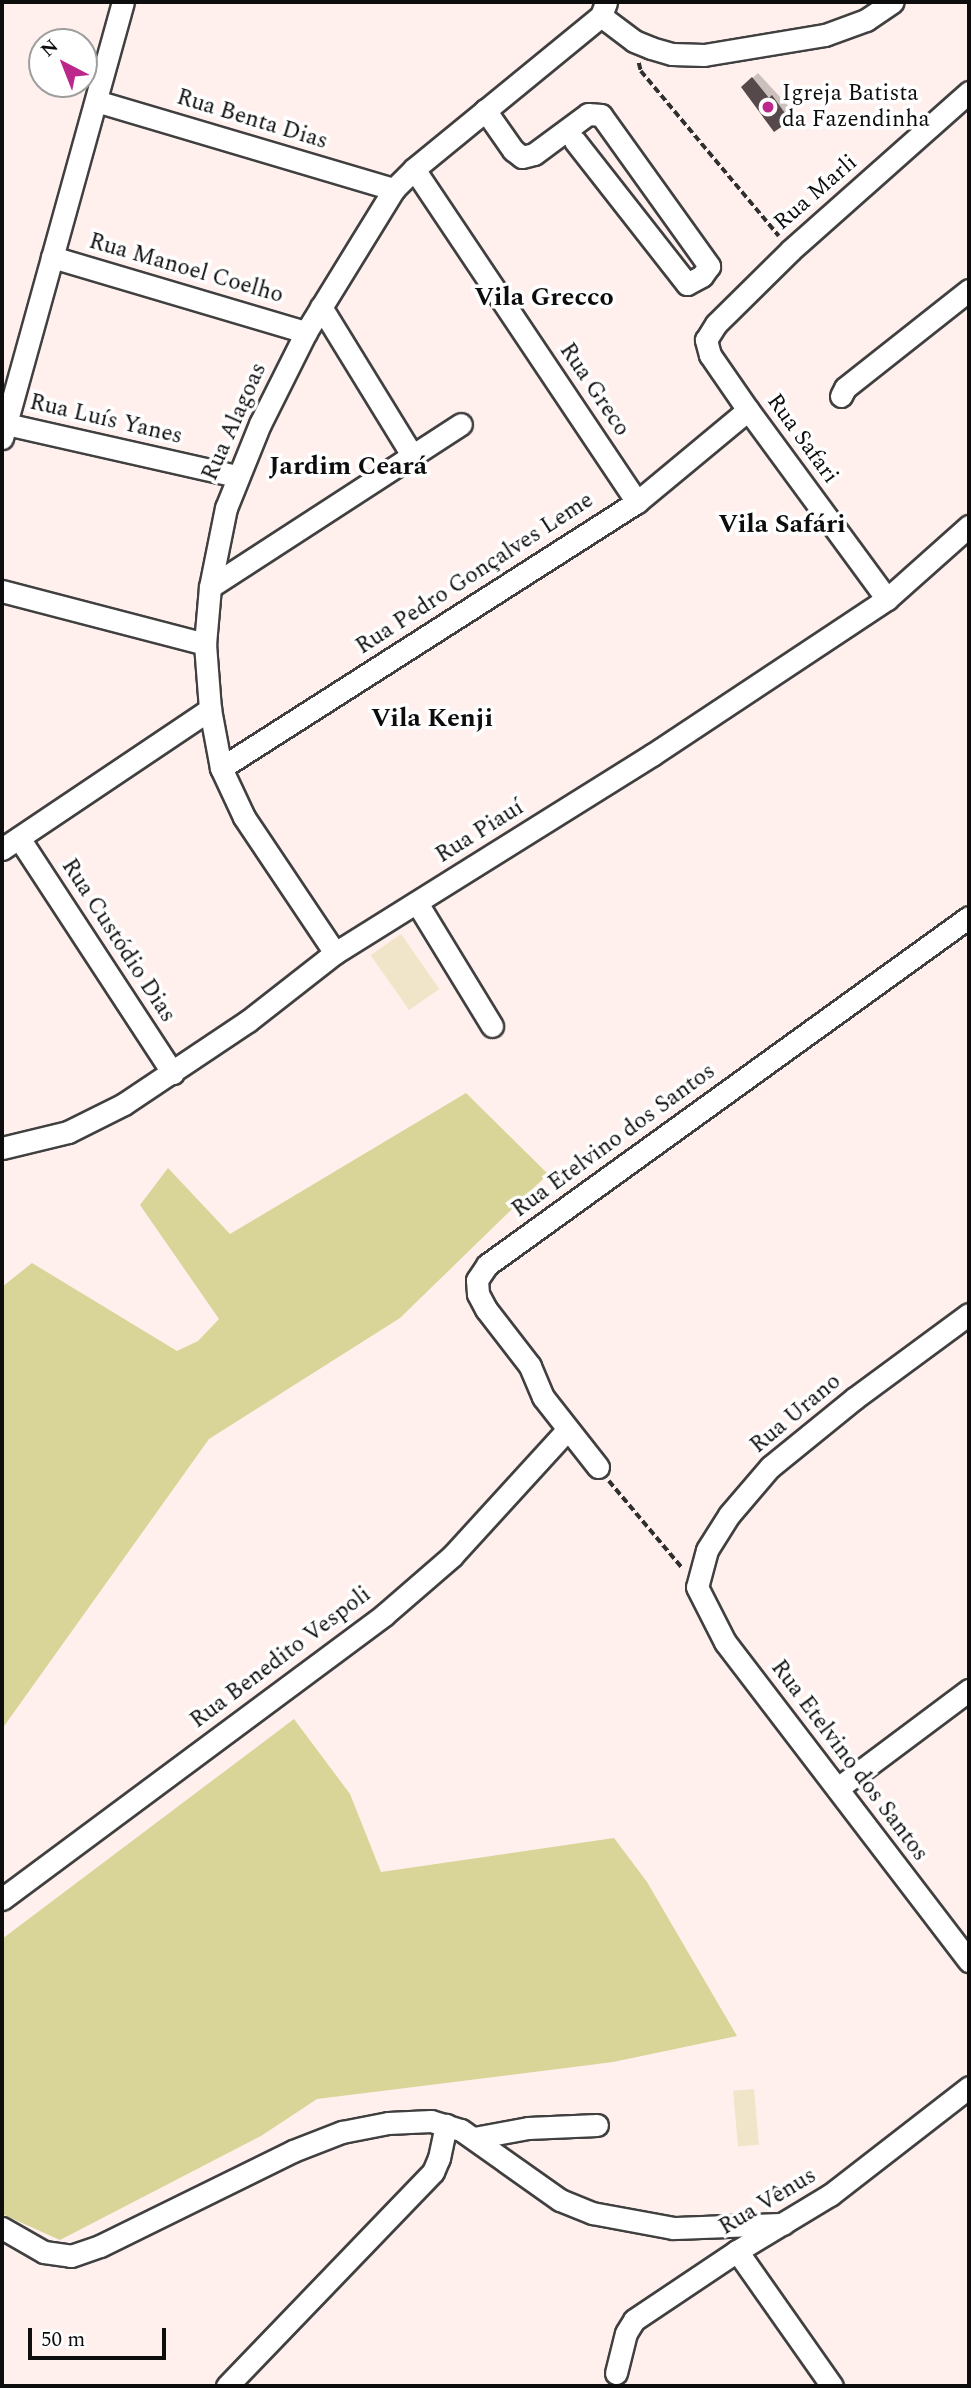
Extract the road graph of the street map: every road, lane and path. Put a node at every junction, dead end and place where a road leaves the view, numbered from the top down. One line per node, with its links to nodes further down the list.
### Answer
1 (123, 2): 6 (street)
2 (893, 2): 4 (street)
3 (603, 9): 4 (street); 7 (street, Rua Alagoas)
4 (634, 41): 11 (path)
5 (969, 92): 11 (street, Rua Marli)
6 (96, 101): 10 (street, Rua Benta Dias); 12 (street)
7 (485, 110): 8 (street); 9 (street, Rua Alagoas)
8 (575, 141)
9 (414, 169): 10 (street, Rua Alagoas); 23 (street, Rua Greco)
10 (394, 190): 14 (street, Rua Alagoas)
11 (791, 250): 16 (street, Rua Marli)
12 (52, 257): 15 (street, Rua Manoel Coelho); 20 (street)
13 (969, 290): 17 (street)
14 (321, 307): 15 (street, Rua Alagoas); 21 (street)
15 (306, 331): 22 (street, Rua Alagoas)
16 (706, 340): 18 (street, Rua Safari)
17 (841, 396)
18 (748, 410): 23 (street, Rua Pedro Gonçalves Leme); 27 (street, Rua Safari)
19 (460, 424): 21 (street)
20 (4, 431): 22 (street, Rua Luís Yanes)
21 (412, 456): 25 (street)
22 (237, 476): 25 (street, Rua Alagoas)
23 (637, 502): 30 (street, Rua Pedro Gonçalves Leme)
24 (969, 526): 27 (street, Rua Piauí)
25 (210, 587): 28 (street, Rua Alagoas)
26 (2, 591): 28 (street)
27 (887, 599): 32 (street, Rua Piauí)
28 (205, 644): 29 (street, Rua Alagoas)
29 (210, 709): 30 (street, Rua Alagoas); 31 (street)
30 (221, 768): 34 (street, Rua Alagoas)
31 (10, 843): 36 (street, Rua Custódio Dias)
32 (417, 903): 34 (street, Rua Piauí); 35 (street)
33 (969, 917): 39 (street, Rua Etelvino dos Santos)
34 (335, 953): 36 (street, Rua Piauí)
35 (492, 1026)
36 (173, 1073): 37 (street, Rua Piauí)
37 (2, 1148)
38 (969, 1314): 41 (street, Rua Urano)
39 (566, 1430): 40 (street, Rua Etelvino dos Santos); 44 (street, Rua Benedito Vespoli)
40 (598, 1467): 41 (path)
41 (697, 1587): 43 (street, Rua Etelvino dos Santos)
42 (969, 1690): 43 (street)
43 (838, 1788): 45 (street, Rua Etelvino dos Santos)
44 (2, 1899)
45 (969, 1961)
46 (969, 2087): 50 (street, Rua Vênus)
47 (446, 2125): 49 (street); 51 (street); 54 (street)
48 (597, 2125): 49 (street)
49 (474, 2138): 50 (street)
50 (783, 2224): 52 (street, Rua Vênus)
51 (2, 2228)
52 (737, 2251): 53 (street, Rua Vênus); 55 (street)
53 (616, 2373)
54 (227, 2386)
55 (832, 2386)

